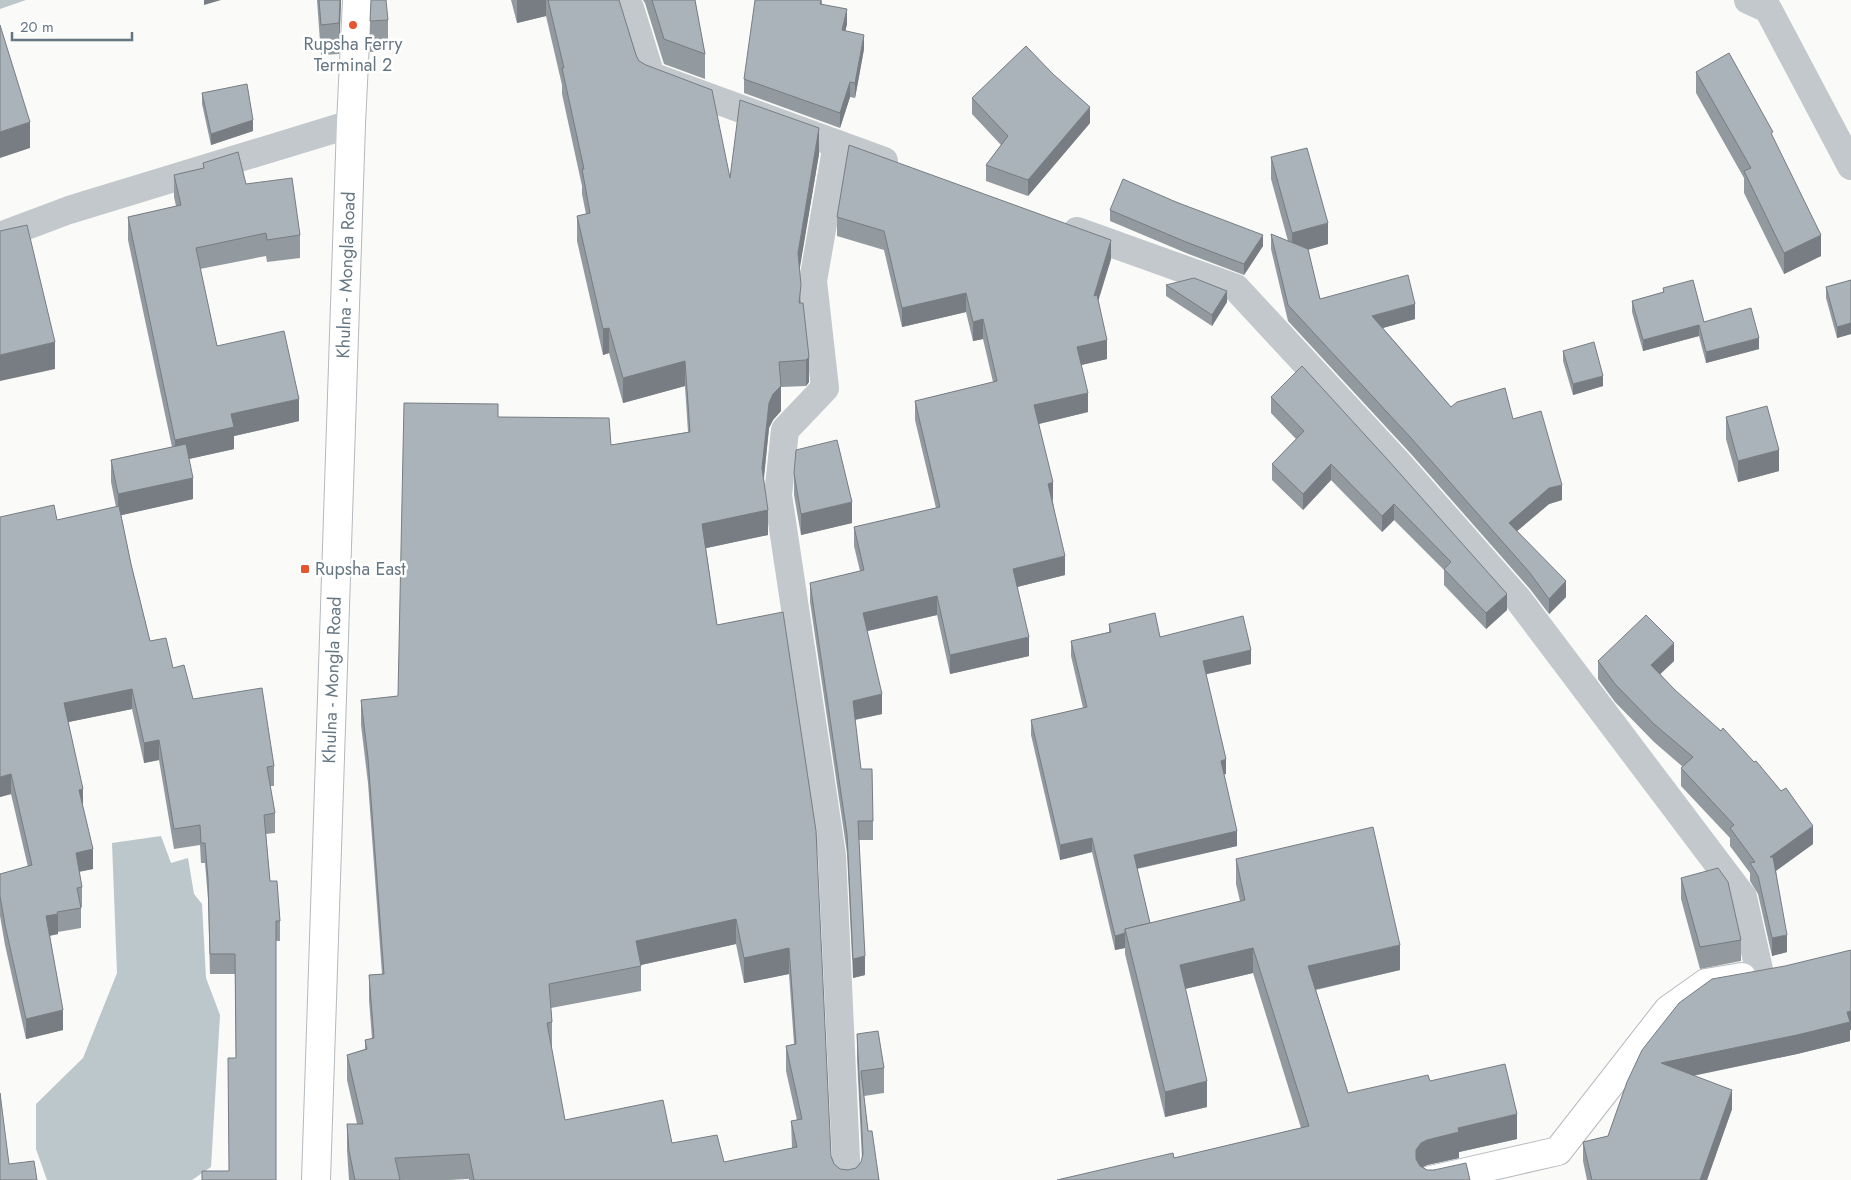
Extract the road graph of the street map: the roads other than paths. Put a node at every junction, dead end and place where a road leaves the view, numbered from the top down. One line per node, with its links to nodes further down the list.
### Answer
1 (357, 0): 4 (main road, Khulna - Mongla Road)
2 (1748, 0): 6 (street)
3 (630, 8): 5 (street)
4 (351, 124): 9 (street); 11 (main road, Khulna - Mongla Road)
5 (838, 144): 7 (street); 12 (street)
6 (1851, 166)
7 (908, 170)
8 (1058, 224): 10 (street)
9 (0, 236)
10 (1770, 972): 13 (main road)
11 (316, 1180)
12 (847, 1180)
13 (1431, 1180)

